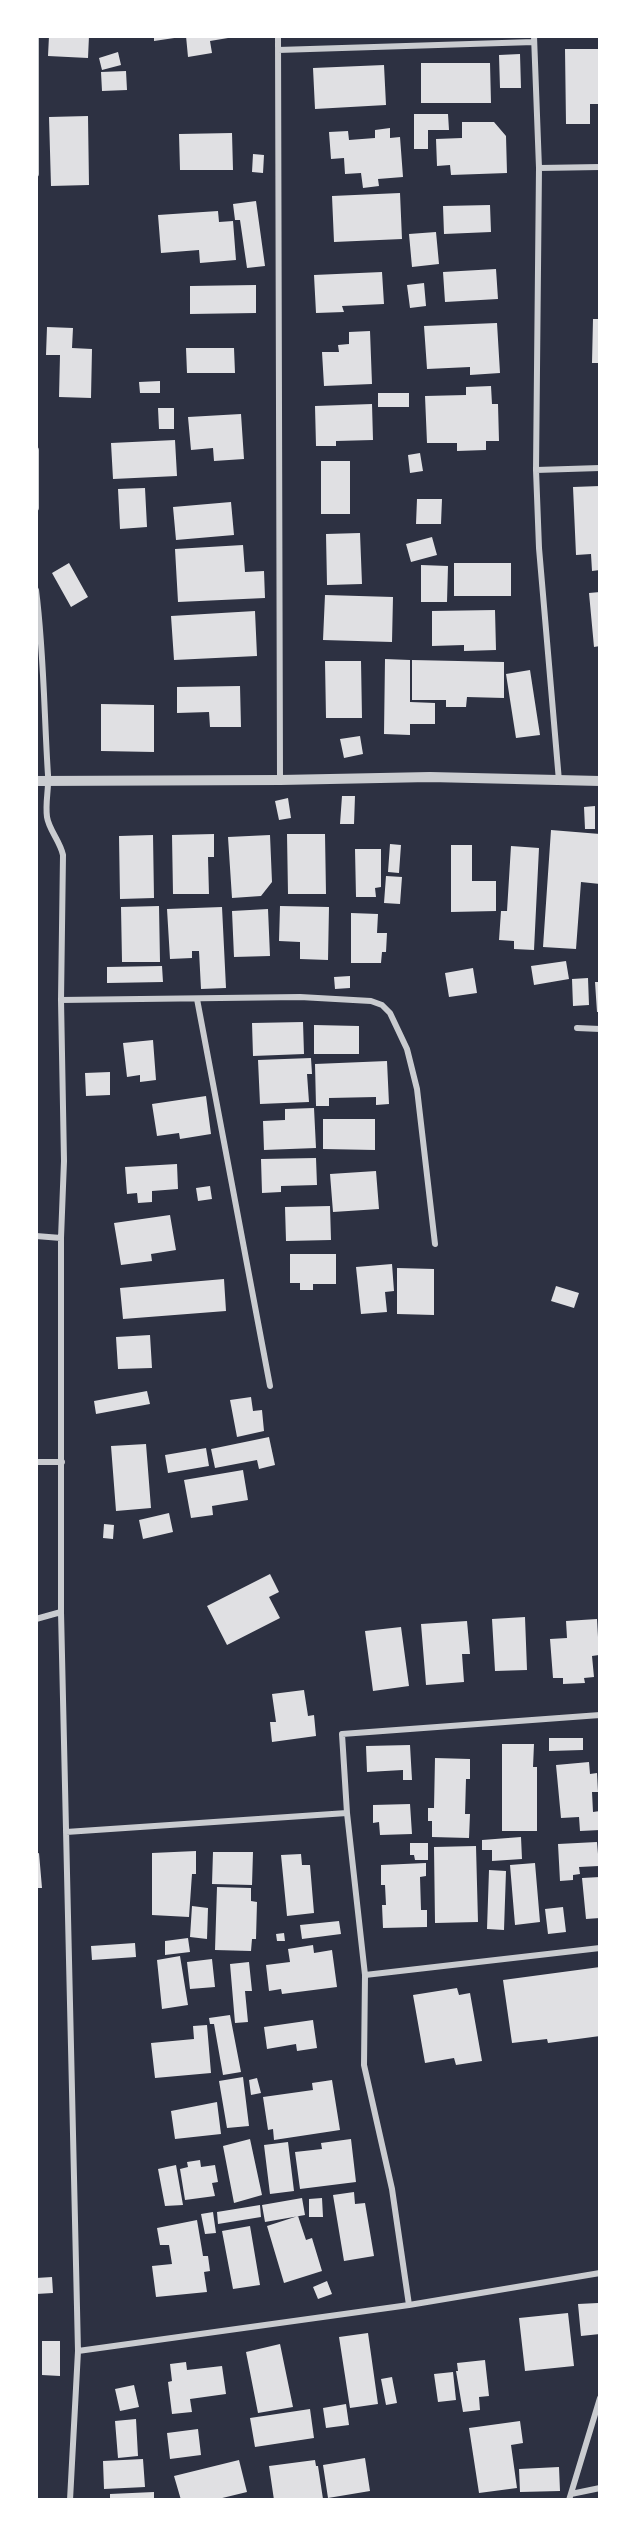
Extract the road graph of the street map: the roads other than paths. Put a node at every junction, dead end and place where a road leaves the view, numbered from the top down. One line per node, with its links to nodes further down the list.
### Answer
1 (36, 36): 7 (street)
2 (278, 36): 4 (street)
3 (534, 39): 4 (street); 6 (street)
4 (278, 50): 13 (street)
5 (600, 167): 6 (street)
6 (539, 168): 10 (street)
7 (36, 174)
8 (36, 450): 11 (street)
9 (600, 468): 10 (street)
10 (536, 470): 17 (street)
11 (36, 508)
12 (36, 590): 15 (street)
13 (280, 780): 15 (street); 17 (street)
14 (36, 781): 15 (street)
15 (48, 781): 19 (street)
16 (600, 781): 17 (street)
17 (559, 782)
18 (197, 999): 19 (street); 24 (street); 25 (street)
19 (61, 1000): 23 (street)
20 (577, 1028): 21 (street)
21 (600, 1029)
22 (36, 1236): 23 (street)
23 (62, 1238): 27 (street)
24 (435, 1244)
25 (270, 1386)
26 (36, 1462): 27 (street)
27 (62, 1462): 28 (street)
28 (62, 1612): 29 (street); 32 (street)
29 (36, 1619)
30 (600, 1715): 31 (street)
31 (347, 1813): 32 (street); 34 (street)
32 (66, 1832): 37 (street)
33 (600, 1948): 34 (street)
34 (365, 1974): 36 (street)
35 (600, 2273): 36 (street)
36 (409, 2305): 37 (street)
37 (78, 2351): 41 (street)
38 (600, 2398): 40 (street)
39 (600, 2488): 40 (street)
40 (570, 2497)
41 (70, 2500)

